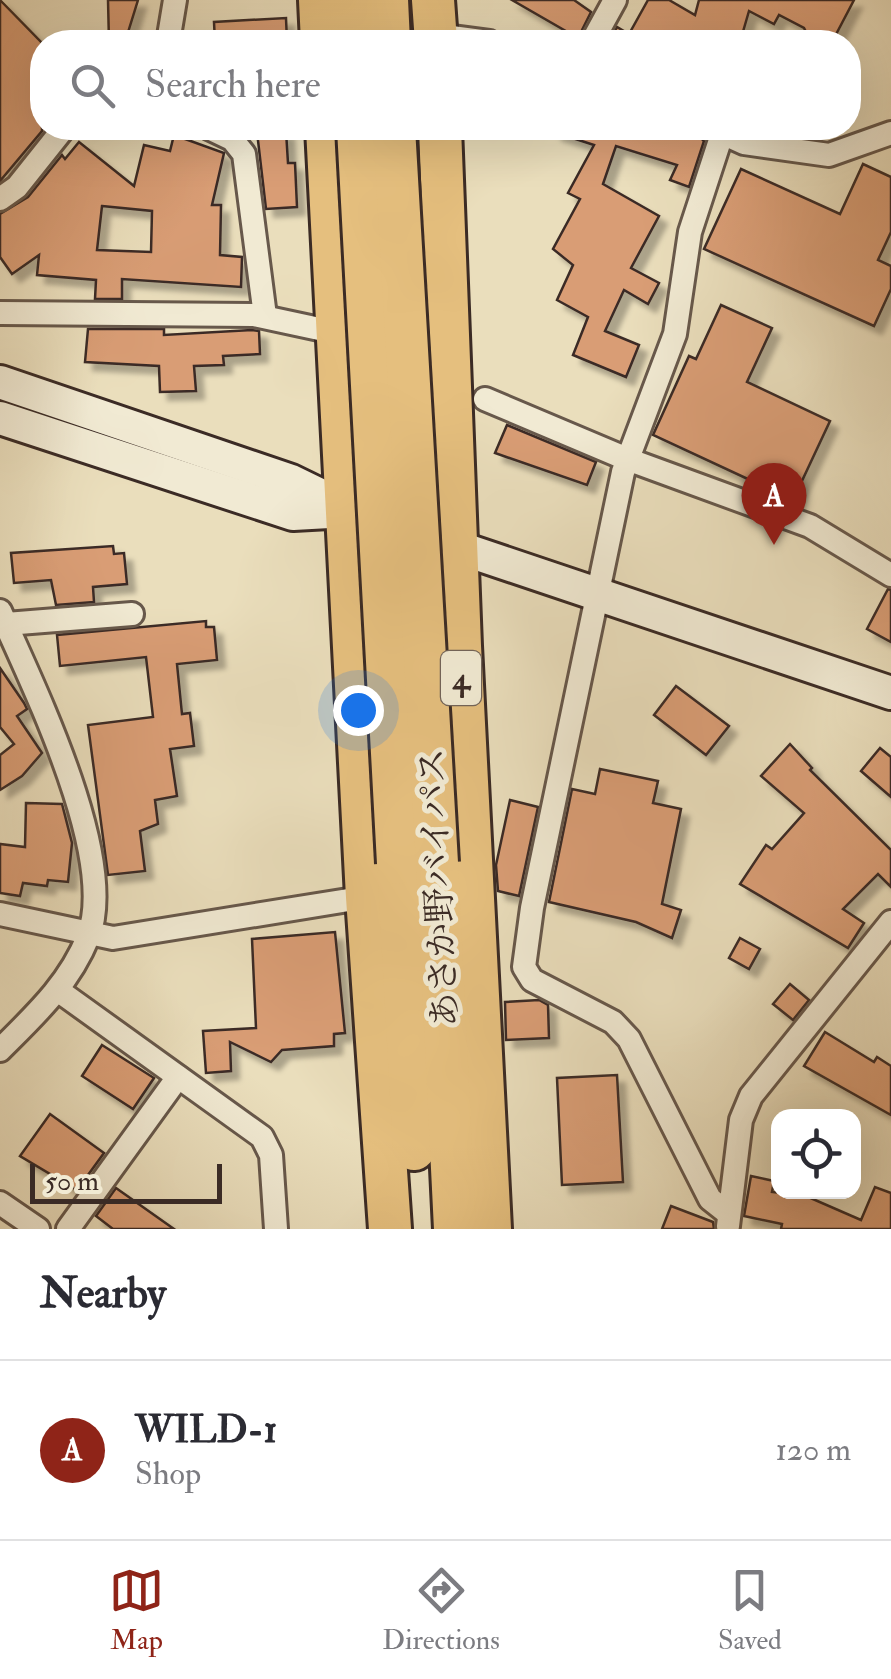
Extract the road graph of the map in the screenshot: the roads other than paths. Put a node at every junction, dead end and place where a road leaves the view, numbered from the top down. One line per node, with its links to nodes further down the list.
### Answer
1 (176, 0): 6 (street)
2 (320, 0): 7 (highway)
3 (351, 0): 8 (highway)
4 (387, 0): 9 (highway)
5 (615, 0): 10 (street)
6 (170, 30)
7 (321, 30)
8 (352, 30)
9 (388, 30)
10 (599, 30)
11 (891, 133): 19 (street)
12 (55, 140): 20 (street)
13 (233, 140): 22 (street)
14 (328, 140): 23 (highway)
15 (359, 140): 35 (highway, あさか野バイパス / 4, bridge)
16 (394, 140): 35 (highway, あさか野バイパス / 4, bridge)
17 (440, 140): 29 (highway, 4)
18 (716, 140): 27 (street)
19 (737, 140)
20 (0, 199)
21 (0, 313): 22 (street)
22 (265, 316): 23 (street)
23 (338, 333): 28 (highway)
24 (0, 382): 28 (street)
25 (486, 398): 27 (street)
26 (0, 418): 28 (street)
27 (627, 460): 30 (street); 31 (street)
28 (347, 511): 29 (street); 36 (highway)
29 (457, 547): 31 (street); 51 (highway, 4)
30 (891, 576)
31 (598, 596): 34 (street); 44 (street)
32 (132, 614): 33 (street)
33 (3, 618): 39 (street)
34 (891, 693)
35 (417, 863): 49 (highway, あさか野バイパス / 4); 50 (highway, あさか野バイパス / 4)
36 (367, 897): 39 (street); 48 (highway)
37 (0, 914): 39 (street)
38 (891, 922): 44 (street)
39 (89, 934): 40 (street)
40 (59, 991): 41 (street); 42 (street)
41 (0, 1050)
42 (178, 1077): 46 (street); 47 (street)
43 (0, 1204): 45 (street)
44 (728, 1222)
45 (38, 1229)
46 (68, 1229)
47 (276, 1229)
48 (390, 1229)
49 (418, 1229)
50 (455, 1229)
51 (490, 1229)

